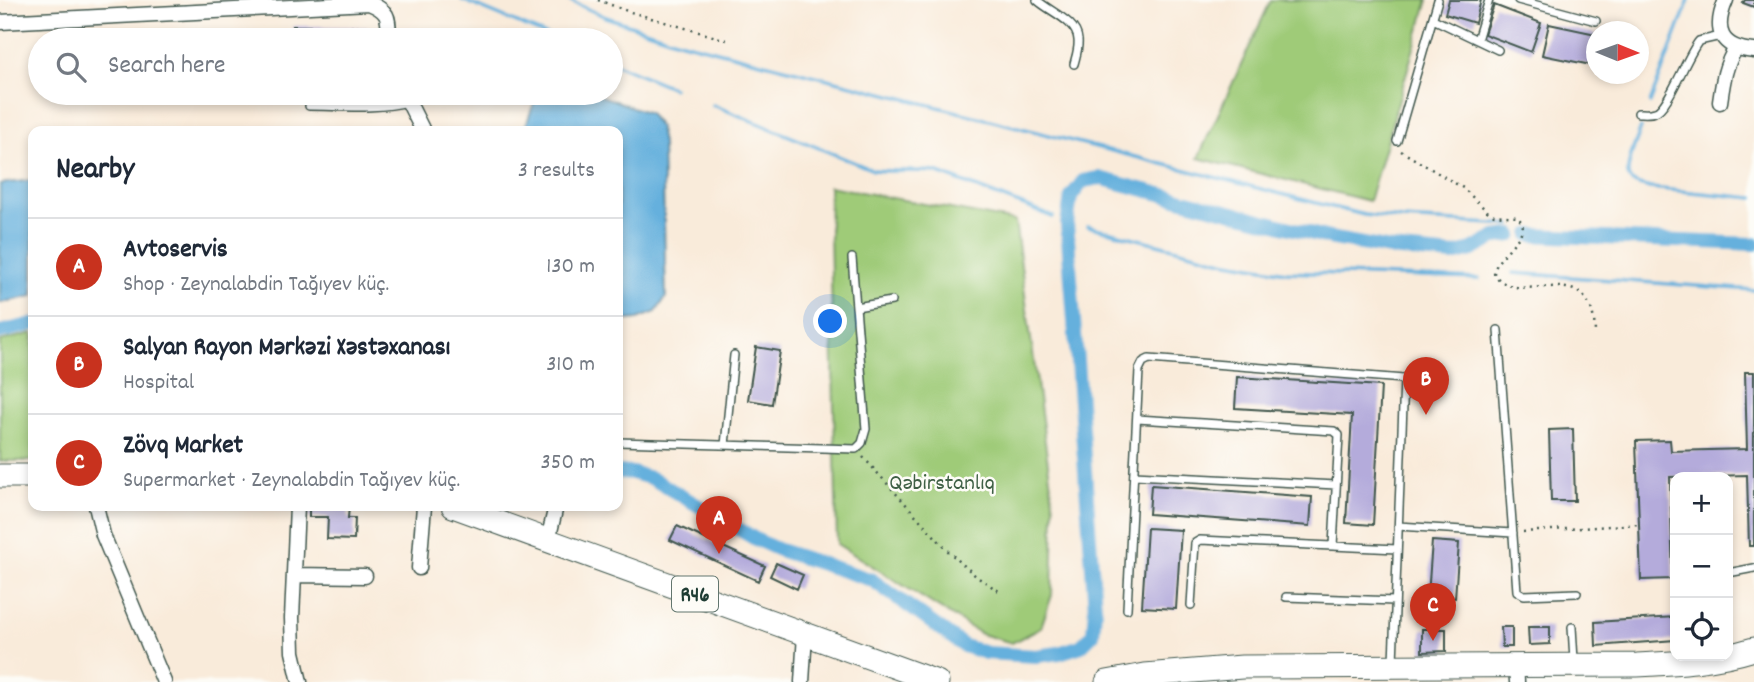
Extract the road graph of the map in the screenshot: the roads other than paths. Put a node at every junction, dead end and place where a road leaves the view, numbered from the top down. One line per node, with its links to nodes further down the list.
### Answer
1 (1037, 0): 15 (lane)
2 (1438, 0): 6 (lane)
3 (1489, 0): 11 (lane)
4 (1518, 0): 7 (lane)
5 (1726, 0): 10 (street)
6 (1433, 19): 11 (lane); 22 (lane)
7 (1596, 21)
8 (0, 22): 9 (street)
9 (389, 28)
10 (1721, 36): 12 (street); 20 (lane)
11 (1477, 40): 13 (lane)
12 (1736, 48): 14 (street); 16 (street)
13 (1498, 50)
14 (1754, 51)
15 (1074, 64)
16 (1720, 102)
17 (396, 105): 19 (lane)
18 (410, 105): 21 (street)
19 (309, 106)
20 (1638, 113)
21 (420, 126)
22 (1397, 141)
23 (852, 258): 25 (lane)
24 (892, 301): 25 (lane)
25 (856, 307): 32 (lane)
26 (1498, 330): 43 (lane)
27 (734, 355): 32 (lane)
28 (1404, 380): 29 (lane); 30 (lane); 42 (lane)
29 (1442, 382)
30 (1137, 419): 33 (lane); 36 (lane)
31 (623, 442): 32 (lane)
32 (725, 446)
33 (1134, 475): 36 (lane); 56 (lane)
34 (0, 476): 35 (main road)
35 (28, 476)
36 (1336, 485): 45 (lane)
37 (97, 511): 64 (street)
38 (297, 511): 50 (street)
39 (424, 511): 47 (street)
40 (467, 511): 44 (main road, R46)
41 (554, 511): 44 (street)
42 (1398, 526): 43 (lane); 46 (lane)
43 (1513, 533): 52 (lane)
44 (548, 540): 58 (main road, R46)
45 (1333, 546): 46 (lane); 55 (lane)
46 (1397, 549): 54 (lane)
47 (419, 568)
48 (1754, 568): 49 (lane)
49 (1733, 572)
50 (294, 575): 51 (street); 65 (street)
51 (365, 576)
52 (1577, 593)
53 (1286, 597): 54 (lane)
54 (1395, 601): 61 (lane)
55 (1191, 605)
56 (1127, 609)
57 (1572, 627): 60 (lane)
58 (805, 634): 66 (street); 67 (main road, R46)
59 (1754, 649): 60 (main road)
60 (1574, 664): 62 (main road)
61 (1393, 666): 62 (main road); 63 (main road)
62 (1516, 673)
63 (1200, 676): 68 (main road)
64 (164, 682)
65 (300, 682)
66 (802, 682)
67 (937, 682)
68 (1107, 682)

